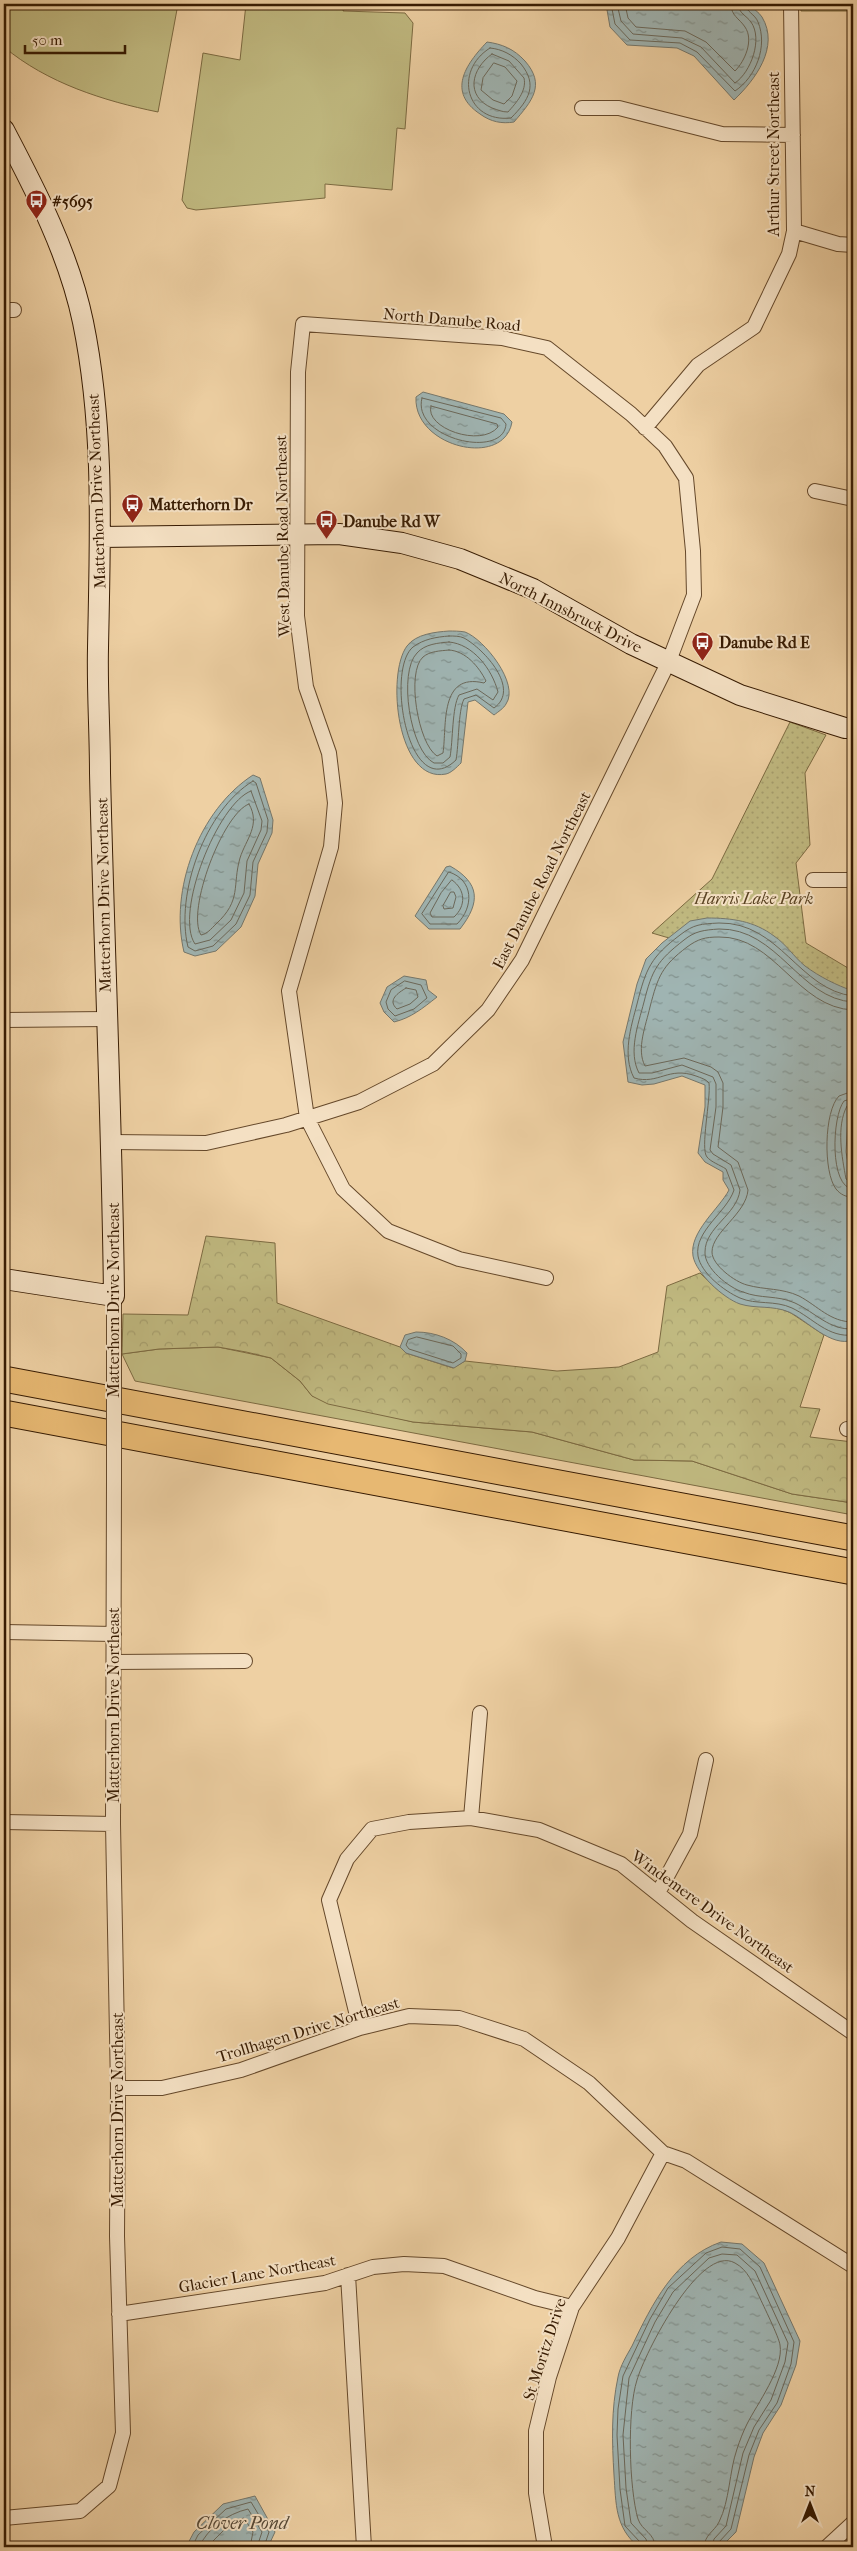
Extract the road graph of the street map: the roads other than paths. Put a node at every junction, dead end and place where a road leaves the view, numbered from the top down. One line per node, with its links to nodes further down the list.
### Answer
1 (790, 4): 4 (street, Arthur Street Northeast)
2 (582, 108): 4 (street)
3 (4, 130): 12 (street, Matterhorn Drive Northeast)
4 (792, 135): 5 (street, Arthur Street Northeast)
5 (794, 231): 6 (street); 8 (street, Arthur Street Northeast)
6 (853, 245)
7 (303, 324): 8 (street, North Danube Road); 11 (street, West Danube Road Northeast)
8 (646, 428): 13 (street, North Danube Road)
9 (815, 491): 10 (street)
10 (853, 499)
11 (297, 536): 12 (street, North Innsbruck Drive); 13 (street, North Innsbruck Drive); 19 (street, West Danube Road Northeast)
12 (100, 537): 17 (street, Matterhorn Drive Northeast)
13 (669, 661): 14 (street, North Innsbruck Drive); 19 (street, East Danube Road Northeast)
14 (853, 728)
15 (813, 880): 16 (street)
16 (853, 880)
17 (106, 1019): 18 (street); 20 (street, Matterhorn Drive Northeast)
18 (4, 1020)
19 (307, 1118): 20 (street, East Danube Road Northeast); 21 (street, West Danube Road Northeast)
20 (112, 1142): 23 (street, Matterhorn Drive Northeast)
21 (546, 1278)
22 (4, 1279): 23 (street)
23 (114, 1296): 29 (street, Matterhorn Drive Northeast, bridge)
24 (4, 1379): 26 (highway)
25 (4, 1413): 27 (highway)
26 (853, 1538)
27 (853, 1572)
28 (4, 1632): 29 (street)
29 (114, 1634): 31 (street, Matterhorn Drive Northeast)
30 (245, 1661): 31 (street)
31 (114, 1662): 36 (street, Matterhorn Drive Northeast)
32 (480, 1713): 34 (street)
33 (706, 1760): 37 (street)
34 (471, 1818): 37 (street, Windemere Drive Northeast); 38 (street, Windemere Drive Northeast)
35 (4, 1822): 36 (street)
36 (113, 1824): 40 (street, Matterhorn Drive Northeast)
37 (658, 1893): 39 (street, Windemere Drive Northeast)
38 (360, 2028): 40 (street, Trollhagen Drive Northeast); 41 (street, Trollhagen Drive Northeast)
39 (853, 2033)
40 (118, 2088): 45 (street, Matterhorn Drive Northeast)
41 (664, 2153): 42 (street, Trollhagen Drive Northeast); 44 (street, St Moritz Drive)
42 (853, 2266)
43 (348, 2275): 44 (street, Glacier Lane Northeast); 45 (street, Glacier Lane Northeast); 48 (street)
44 (572, 2307): 49 (street, St Moritz Drive)
45 (119, 2314): 46 (street, Matterhorn Drive Northeast)
46 (4, 2518)
47 (853, 2524): 50 (street)
48 (364, 2547)
49 (545, 2547)
50 (828, 2547)

